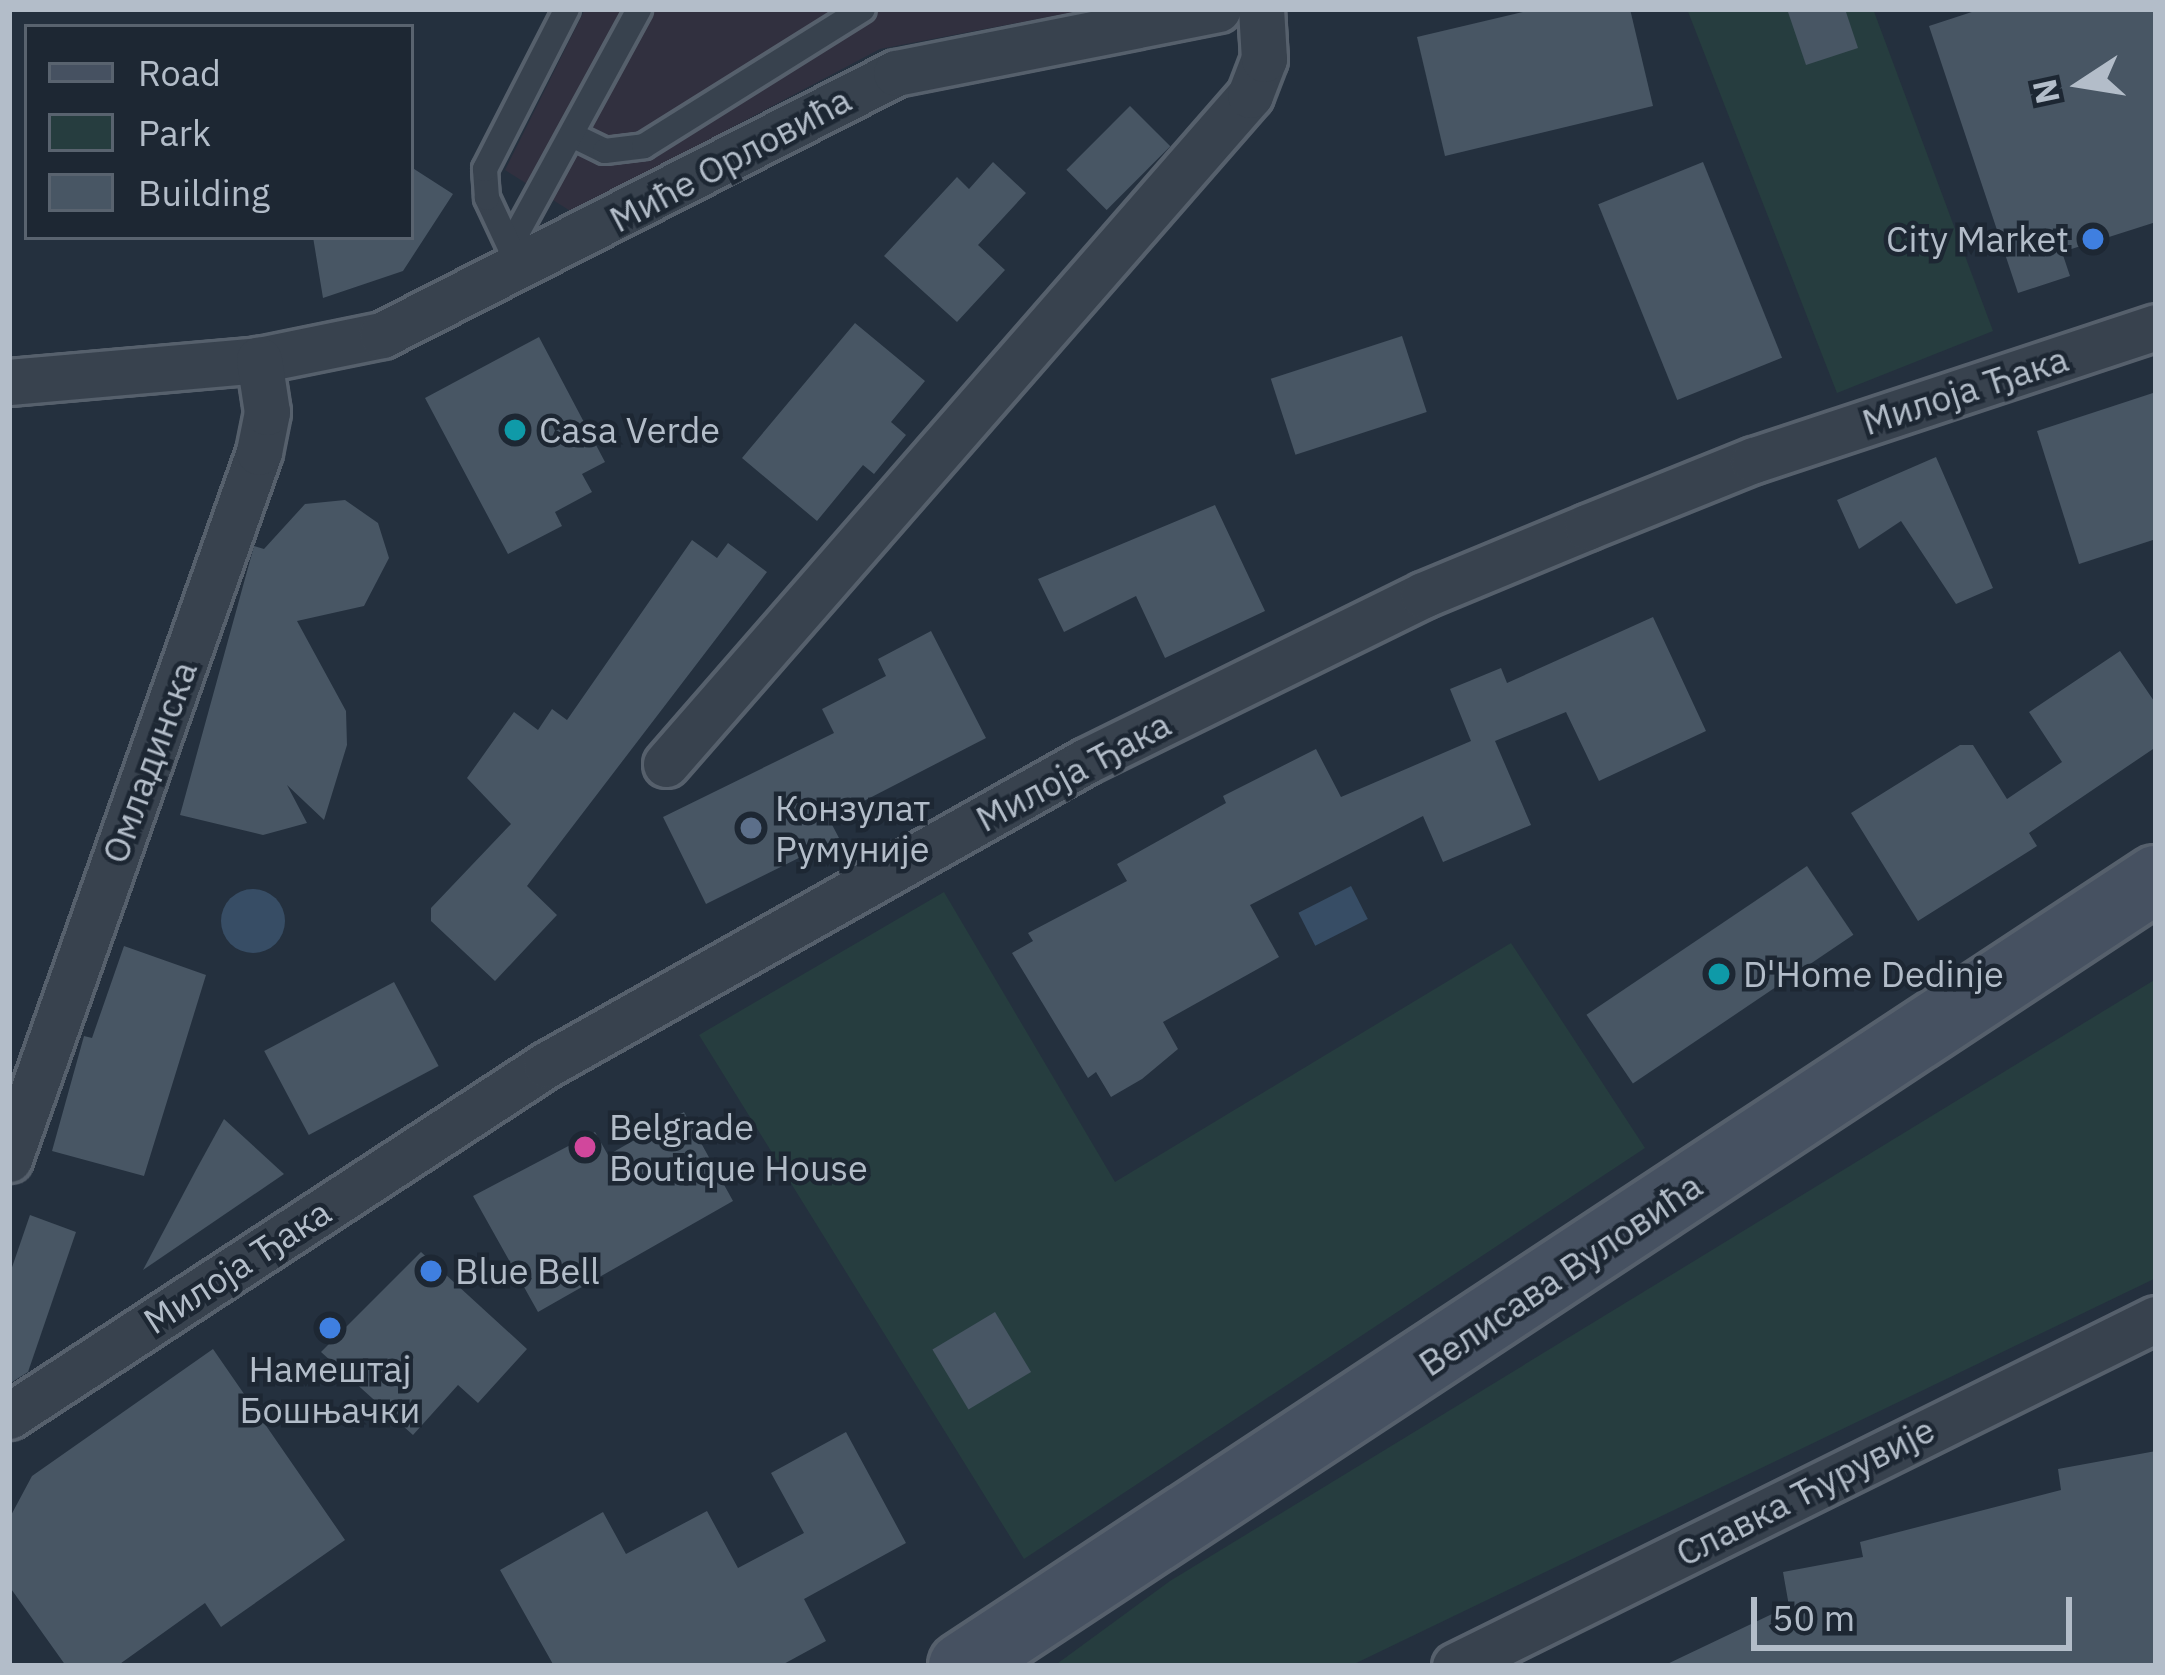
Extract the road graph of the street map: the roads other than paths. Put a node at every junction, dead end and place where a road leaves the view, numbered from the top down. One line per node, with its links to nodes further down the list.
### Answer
1 (567, 9): 7 (lane)
2 (639, 9): 6 (lane)
3 (863, 9): 6 (lane)
4 (1218, 9): 7 (street, Миће Орловића)
5 (1261, 9): 11 (street)
6 (574, 136): 7 (lane)
7 (515, 259): 9 (street, Миће Орловића)
8 (2156, 327): 15 (street, Милоја Ђака)
9 (260, 360): 10 (street, Миће Орловића); 13 (street, Омладинска)
10 (9, 382)
11 (666, 764)
12 (2156, 879): 16 (street, Велисава Вуловића)
13 (9, 1160)
14 (2156, 1319): 17 (street, Славка Ћурувије)
15 (9, 1416)
16 (962, 1666)
17 (1455, 1666)

